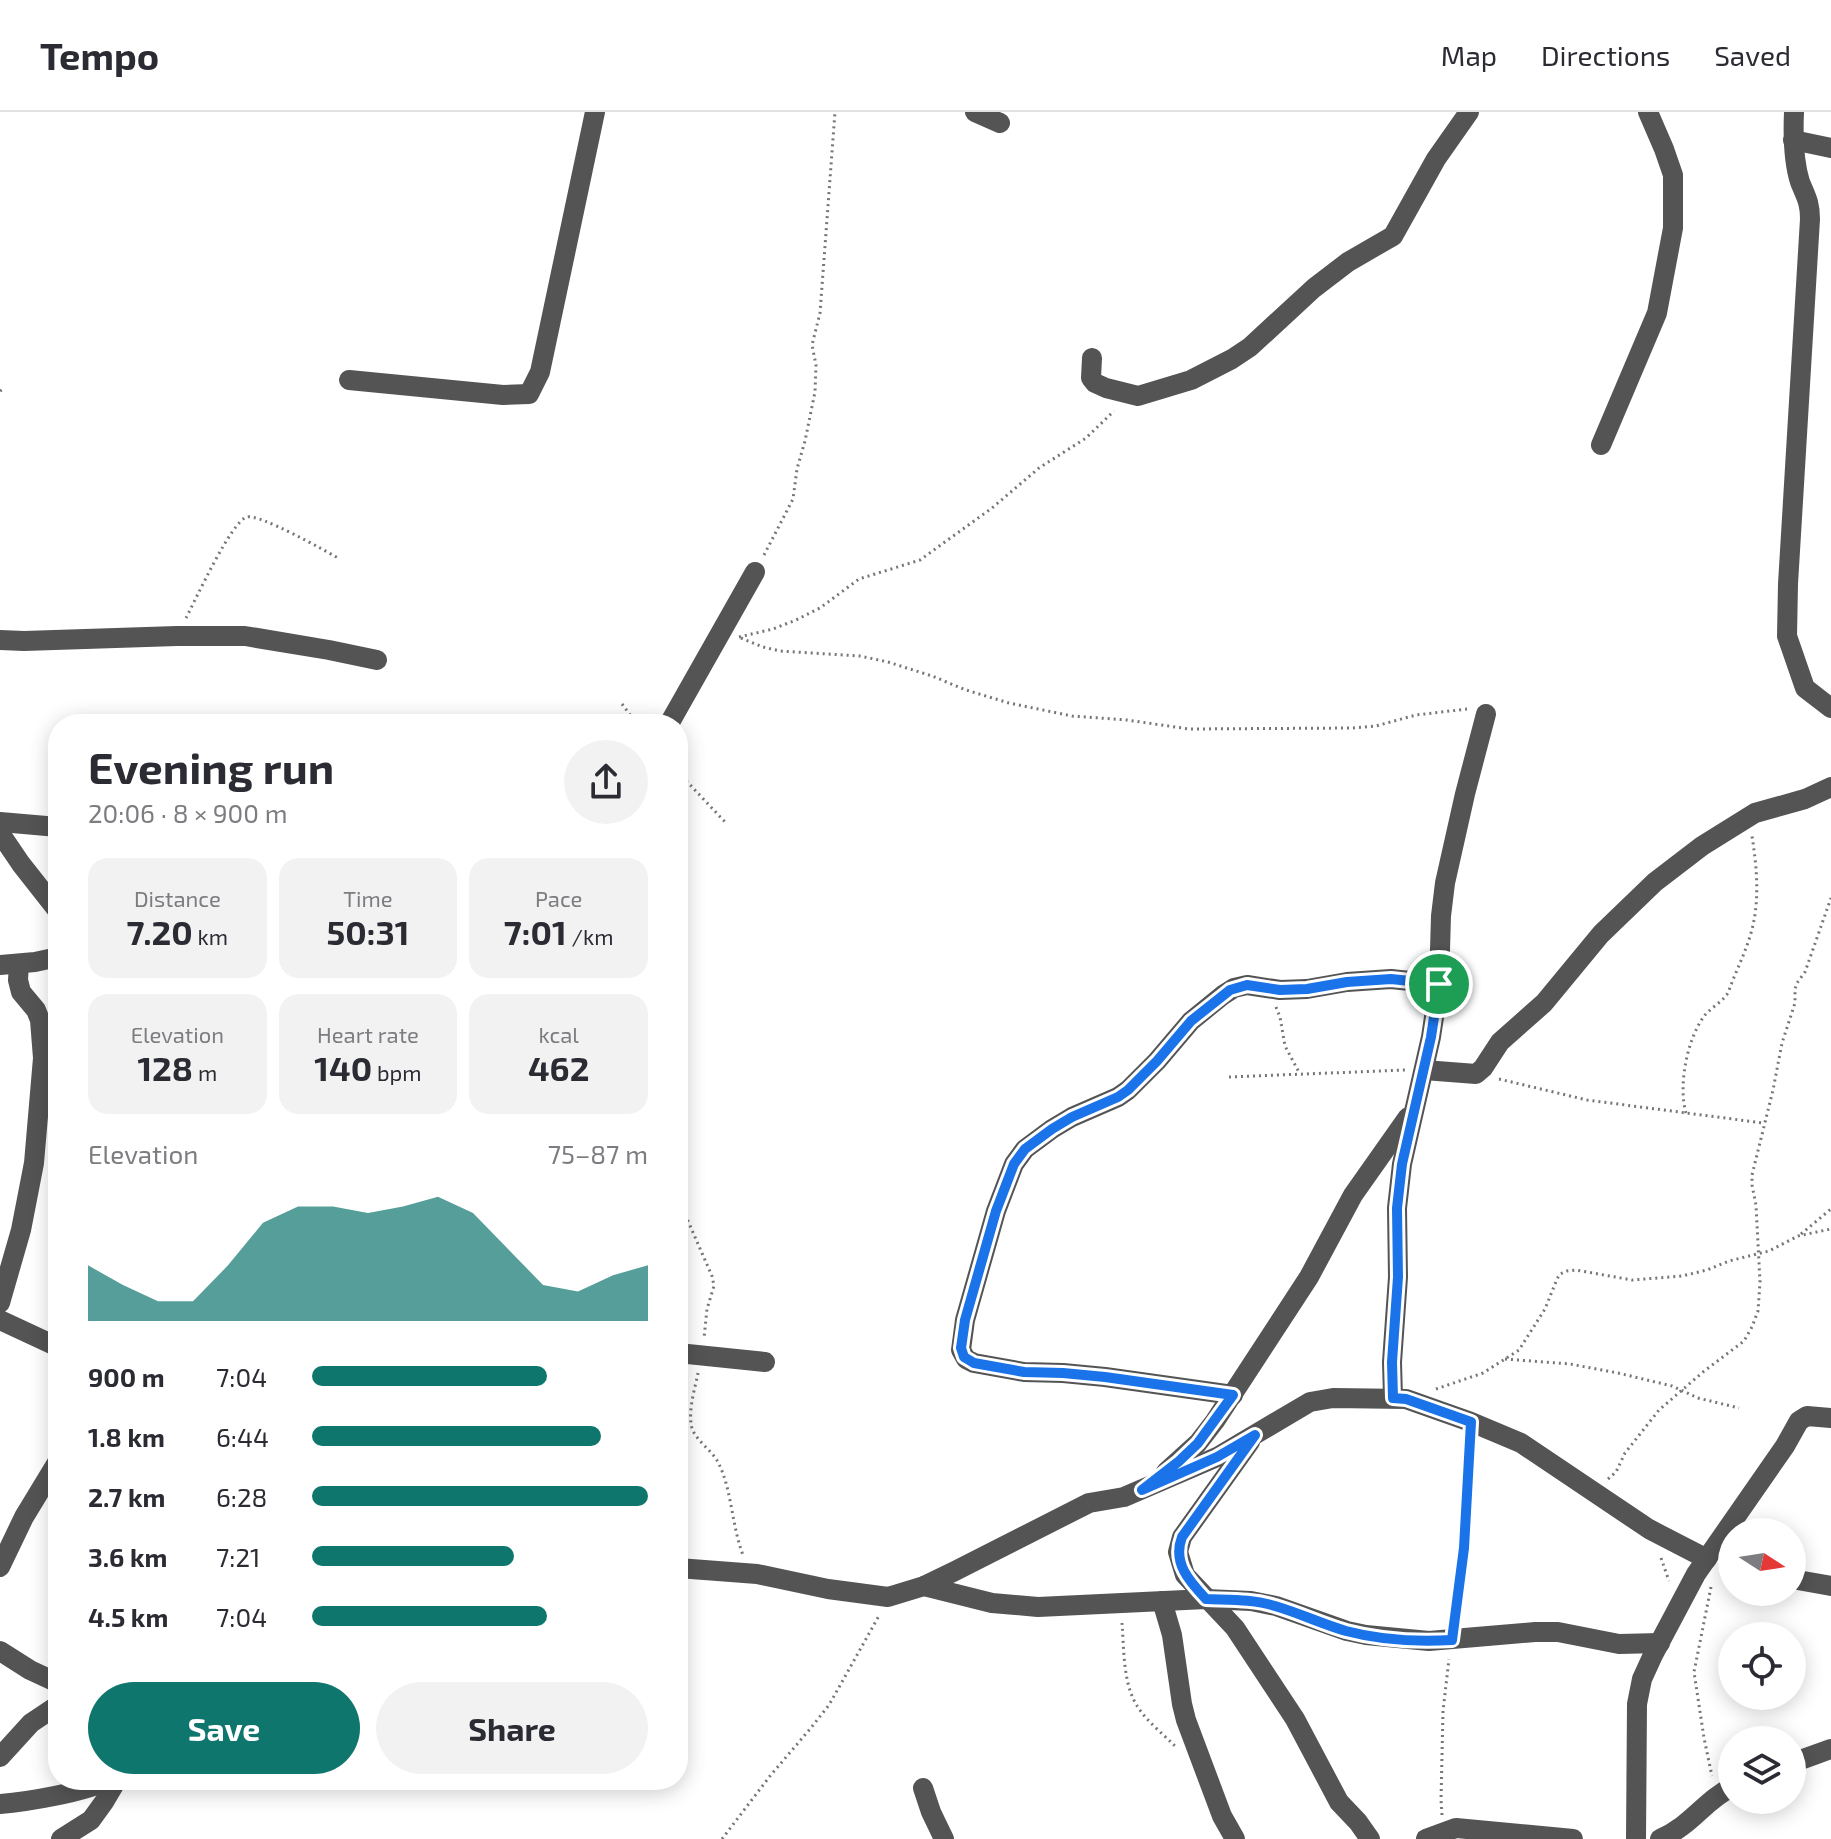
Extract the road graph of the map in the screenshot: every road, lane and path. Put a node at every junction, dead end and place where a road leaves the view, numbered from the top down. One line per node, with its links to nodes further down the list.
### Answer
1 (595, 112): 11 (street)
2 (835, 112): 15 (path)
3 (975, 112): 7 (street)
4 (1469, 112): 12 (street)
5 (1648, 112): 13 (street)
6 (1794, 112): 8 (street)
7 (1000, 123)
8 (1793, 140): 9 (street); 21 (street)
9 (1831, 148)
10 (1092, 358): 12 (street)
11 (349, 380)
12 (1138, 396): 16 (path)
13 (1601, 445)
14 (338, 558): 17 (path)
15 (755, 572): 16 (street)
16 (732, 632): 23 (street); 24 (path)
17 (177, 636): 18 (street); 19 (street)
18 (0, 640)
19 (377, 660)
20 (622, 704): 22 (path)
21 (1831, 708)
22 (630, 714)
23 (676, 714)
24 (1486, 714): 36 (street)
25 (688, 783): 29 (path)
26 (1831, 787): 27 (street)
27 (1748, 817): 39 (street); 43 (path)
28 (0, 822): 30 (street)
29 (725, 822)
30 (48, 826)
31 (0, 833): 32 (street)
32 (48, 898)
33 (1831, 898): 44 (path)
34 (48, 958): 35 (street)
35 (9, 964): 50 (street)
36 (1439, 984): 37 (street); 38 (street)
37 (1268, 989): 40 (path); 58 (street)
38 (1424, 1070): 39 (street); 40 (path); 42 (street)
39 (1476, 1074): 43 (path)
40 (1301, 1075): 41 (path)
41 (1229, 1077)
42 (1415, 1107): 58 (street); 59 (street)
43 (1686, 1113): 44 (path)
44 (1763, 1123): 49 (path)
45 (1831, 1209): 48 (path)
46 (688, 1221): 54 (path)
47 (1831, 1229): 48 (path)
48 (1798, 1236): 49 (path)
49 (1757, 1255): 55 (path); 57 (path)
50 (0, 1303)
51 (0, 1320): 52 (street)
52 (48, 1342)
53 (688, 1355): 54 (street)
54 (701, 1357): 56 (street); 71 (path)
55 (1505, 1359): 57 (path); 59 (path)
56 (765, 1362)
57 (1682, 1392): 60 (path); 66 (path)
58 (1233, 1395): 65 (street)
59 (1400, 1398): 62 (street); 63 (street)
60 (1739, 1408)
61 (1831, 1418): 68 (street)
62 (1471, 1422): 66 (street); 80 (path)
63 (1255, 1435): 65 (street); 76 (street)
64 (48, 1477): 69 (street)
65 (1142, 1490): 73 (street)
66 (1590, 1491): 67 (street)
67 (1649, 1529): 68 (street); 79 (path)
68 (1717, 1555): 79 (street); 89 (path)
69 (0, 1567)
70 (688, 1569): 71 (street)
71 (757, 1574): 75 (street)
72 (1806, 1582): 74 (street)
73 (924, 1586): 75 (street); 78 (street)
74 (1831, 1586)
75 (890, 1597): 96 (path)
76 (1206, 1599): 77 (street); 80 (street); 101 (street)
77 (1162, 1601): 78 (street); 100 (street)
78 (1120, 1603): 85 (path)
79 (1678, 1608): 81 (street)
80 (1452, 1640): 81 (street); 95 (path)
81 (1660, 1643): 104 (street)
82 (0, 1651): 83 (street)
83 (48, 1678)
84 (48, 1712): 87 (street)
85 (1179, 1749)
86 (1831, 1749): 88 (street)
87 (0, 1757)
88 (1806, 1758)
89 (1718, 1768)
90 (923, 1788): 99 (street)
91 (76, 1790): 94 (street)
92 (111, 1790): 97 (street)
93 (1718, 1797): 105 (street)
94 (0, 1804)
95 (1448, 1830): 102 (street); 103 (street)
96 (723, 1838): 98 (path)
97 (61, 1839)
98 (731, 1839)
99 (944, 1839)
100 (1235, 1839)
101 (1370, 1839)
102 (1426, 1839)
103 (1573, 1839)
104 (1636, 1839)
105 (1660, 1839)

